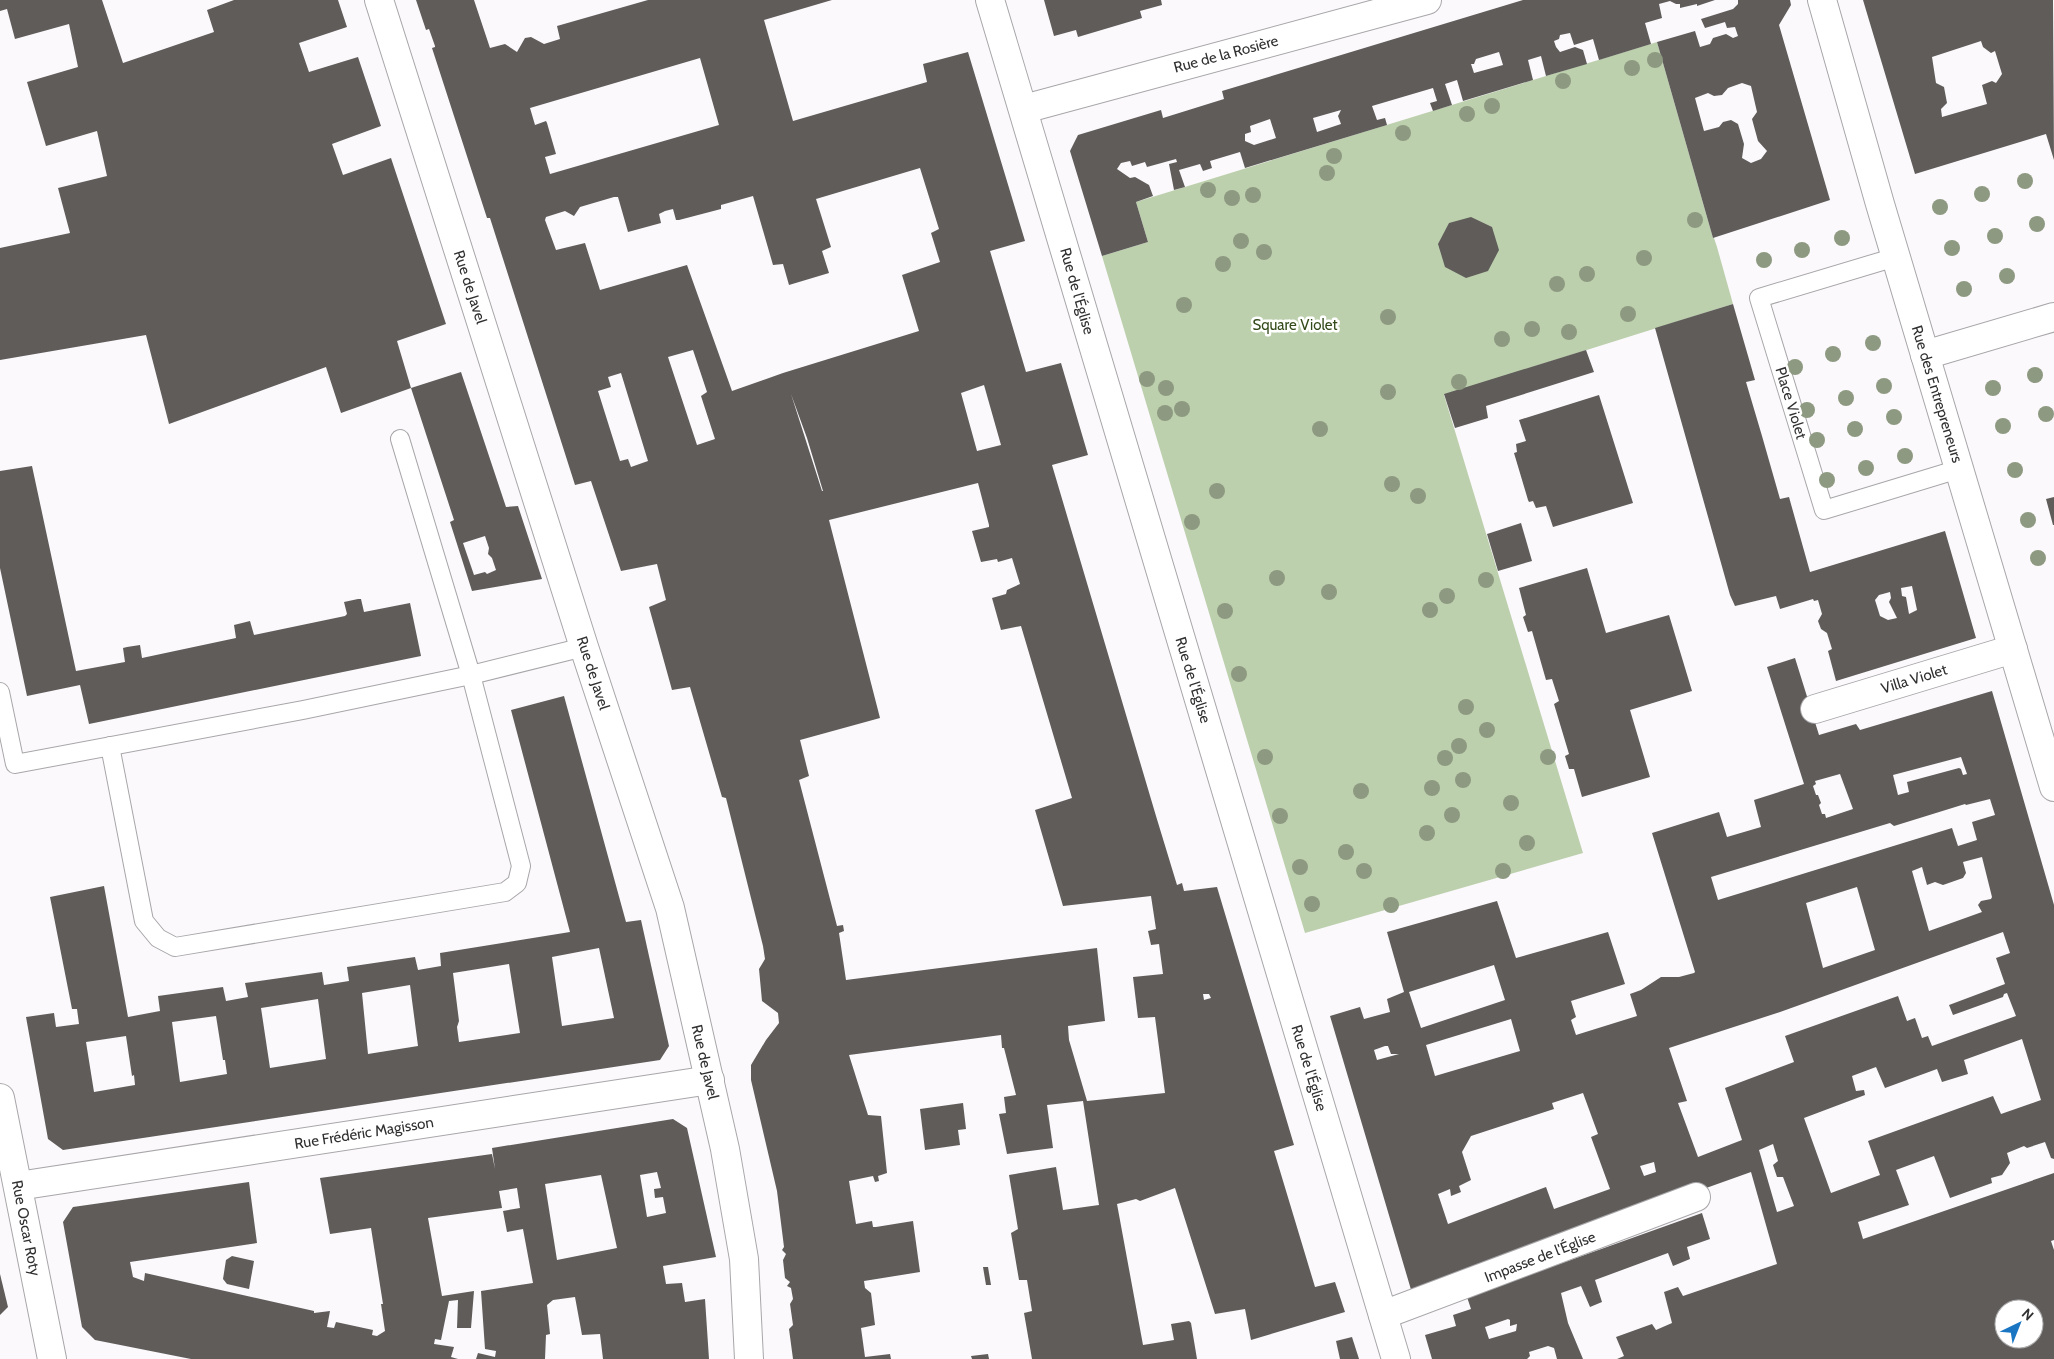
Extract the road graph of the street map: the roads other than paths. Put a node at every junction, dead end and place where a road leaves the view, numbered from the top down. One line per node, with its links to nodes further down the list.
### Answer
1 (379, 0): 11 (street, Rue de Javel)
2 (990, 0): 5 (street, Rue de l'Église)
3 (1428, 0): 5 (street, Rue de la Rosière)
4 (1822, 0): 6 (street, Rue des Entrepreneurs)
5 (1024, 109): 23 (street, Rue de l'Église)
6 (1896, 257): 8 (street, Rue des Entrepreneurs); 10 (lane, Place Violet)
7 (2054, 317): 8 (street)
8 (1925, 355): 10 (street, Rue des Entrepreneurs)
9 (400, 439): 13 (lane)
10 (1959, 469): 12 (street, Rue des Entrepreneurs)
11 (584, 648): 13 (lane); 19 (street, Rue de Javel)
12 (2013, 649): 15 (street, Villa Violet); 18 (street, Rue des Entrepreneurs)
13 (471, 675): 16 (lane); 16 (lane)
14 (0, 692): 17 (lane)
15 (1815, 708)
16 (110, 746): 17 (lane)
17 (7, 765)
18 (2054, 788)
19 (710, 1080): 21 (street, Rue Frédéric Magisson); 25 (street, Rue de Javel)
20 (0, 1098): 21 (street, Rue Oscar Roty)
21 (18, 1186): 24 (street, Rue Oscar Roty)
22 (1696, 1197): 23 (street, Impasse de l'Église)
23 (1383, 1315): 26 (street, Rue de l'Église)
24 (52, 1359)
25 (749, 1359)
26 (1396, 1359)

